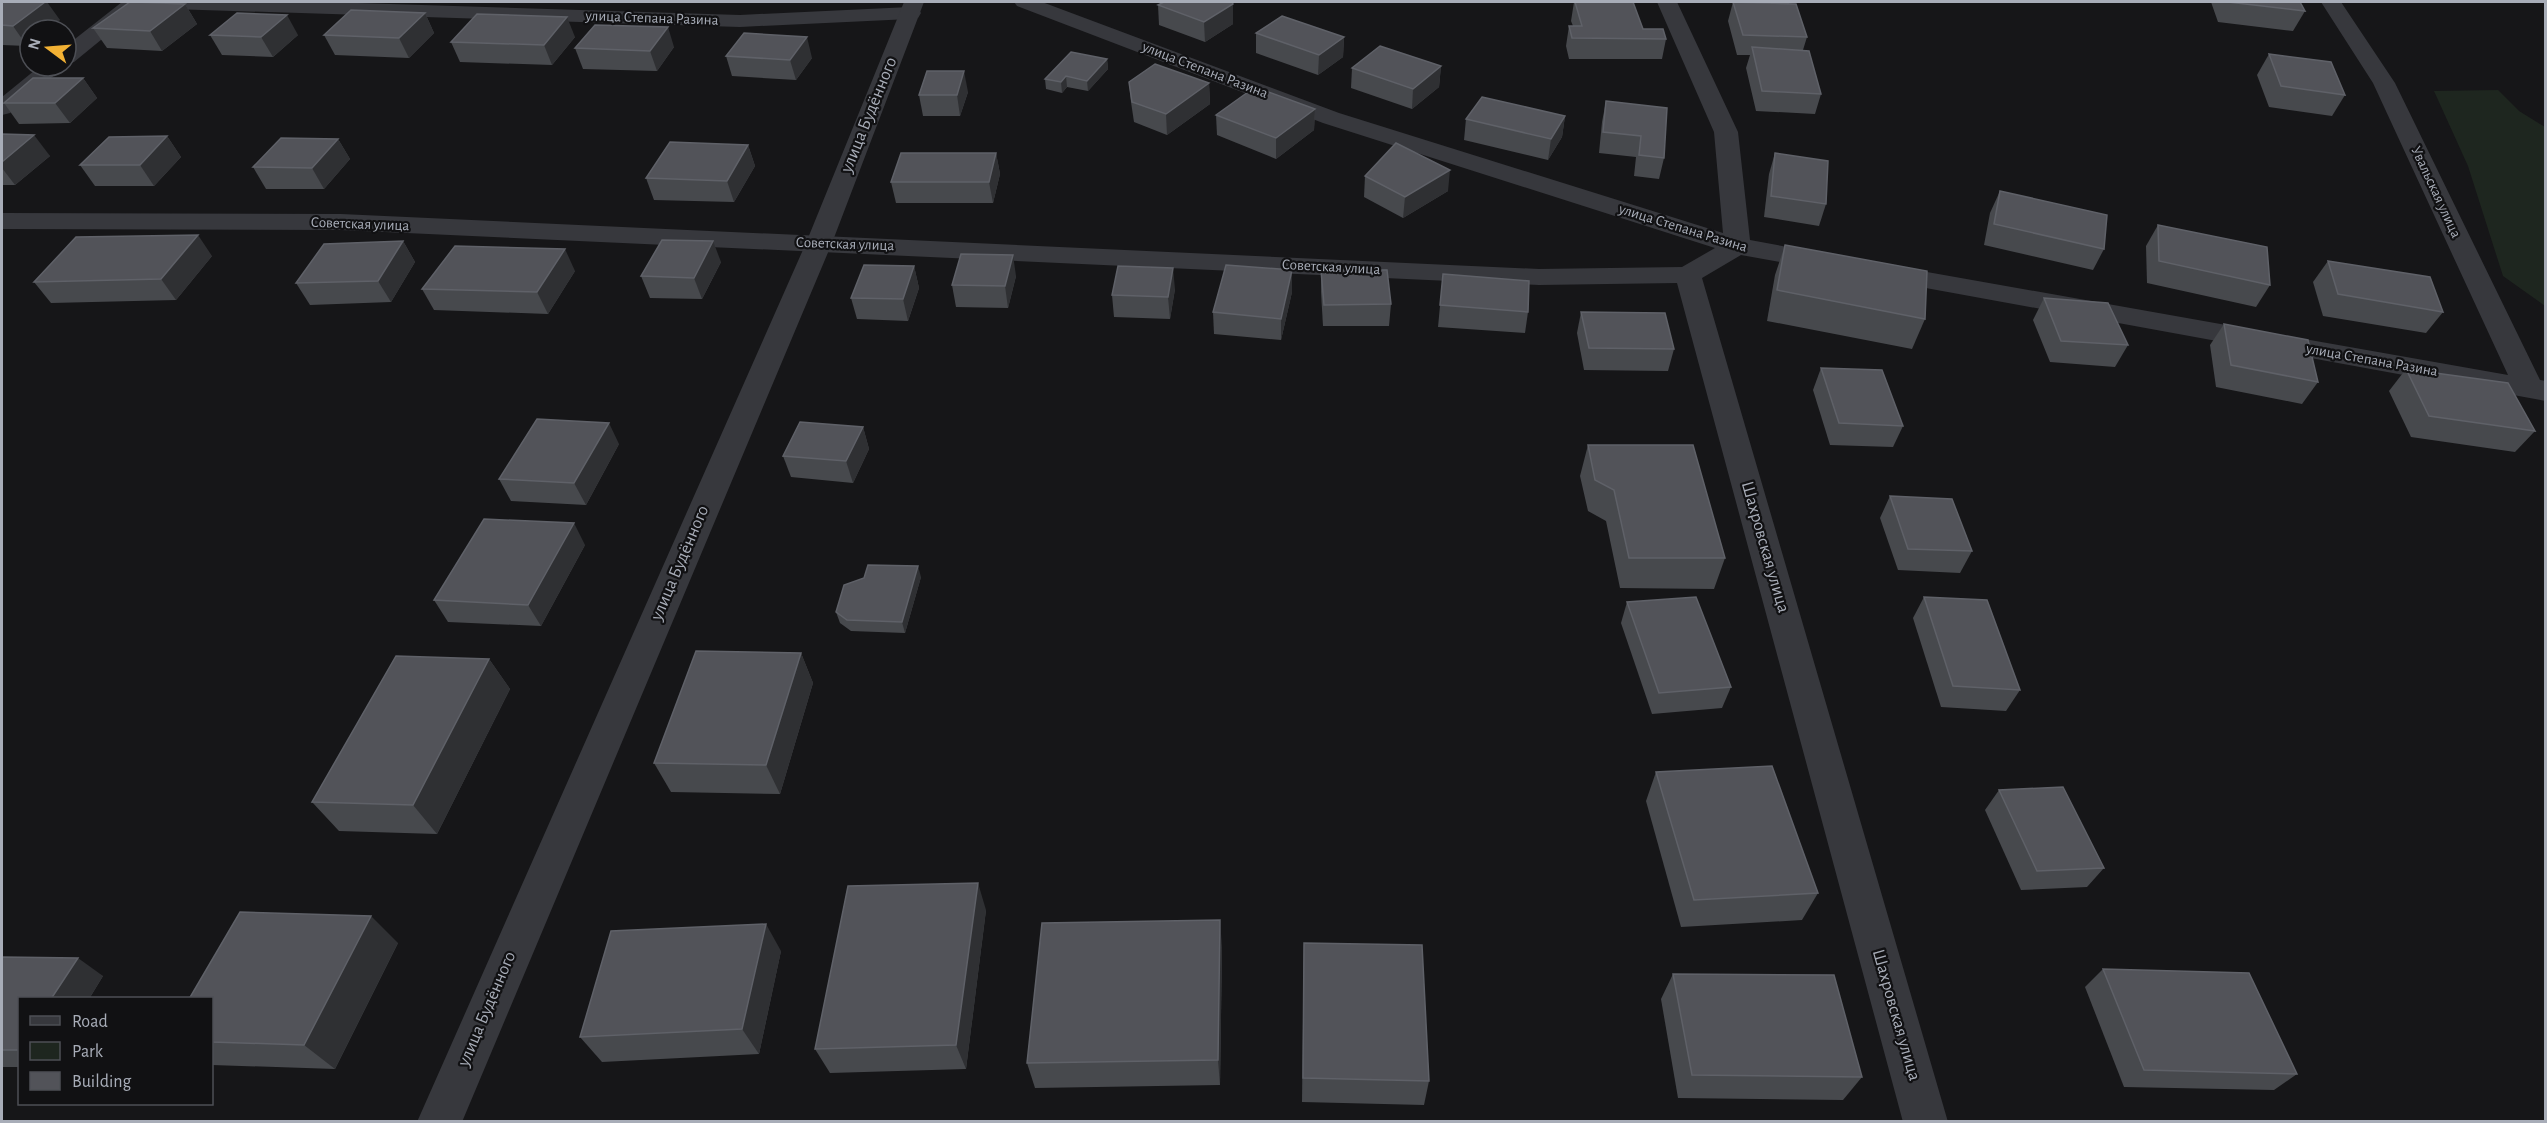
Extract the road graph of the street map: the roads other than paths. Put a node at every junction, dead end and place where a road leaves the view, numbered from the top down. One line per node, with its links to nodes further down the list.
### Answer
1 (136, 2): 7 (street)
2 (142, 2): 6 (street, улица Степана Разина)
3 (1023, 2): 12 (street, улица Степана Разина)
4 (1667, 2): 12 (street)
5 (2331, 2): 14 (street, Увальская улица)
6 (912, 7): 11 (street, улица Будённого)
7 (78, 48)
8 (39, 78): 9 (street)
9 (2, 108)
10 (2, 221): 11 (street, Советская улица)
11 (819, 243): 13 (street, Советская улица); 15 (street, улица Будённого)
12 (1737, 246): 13 (street); 14 (street, улица Степана Разина)
13 (1688, 275): 16 (street, Шахровская улица)
14 (2537, 390)
15 (439, 1122)
16 (1926, 1122)

